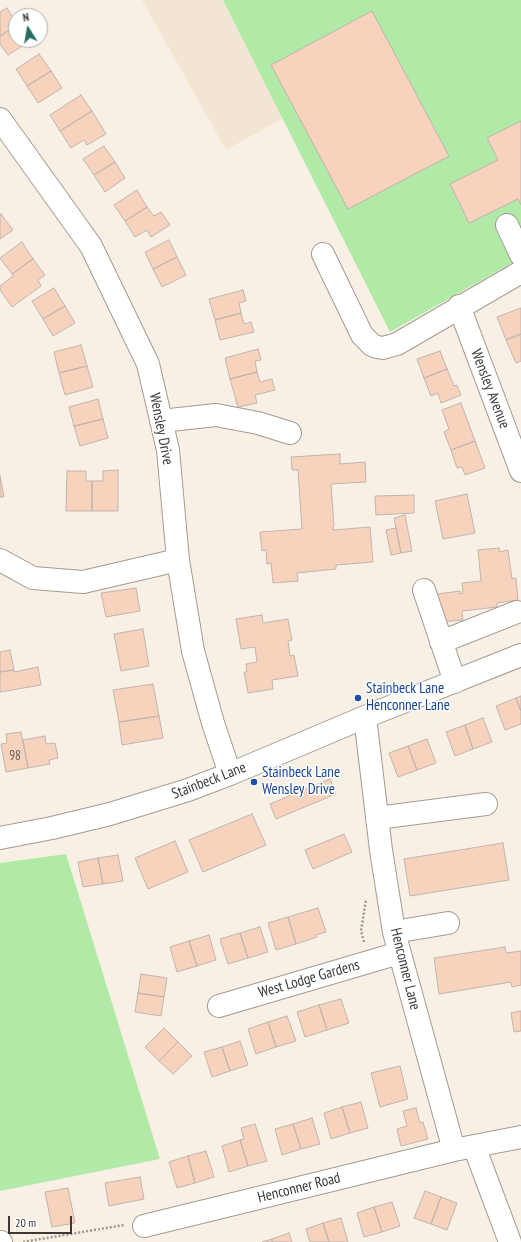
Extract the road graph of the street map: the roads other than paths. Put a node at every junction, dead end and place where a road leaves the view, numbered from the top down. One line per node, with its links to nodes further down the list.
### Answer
1 (0, 120): 7 (street, Wensley Drive)
2 (507, 225): 4 (street)
3 (323, 254): 6 (street)
4 (521, 255)
5 (521, 272): 6 (street)
6 (460, 306): 9 (street, Wensley Avenue)
7 (161, 421): 8 (street); 11 (street, Wensley Drive)
8 (290, 433)
9 (521, 471)
10 (0, 560): 11 (street)
11 (178, 560): 18 (street, Wensley Drive)
12 (424, 590): 14 (street)
13 (517, 612): 14 (street)
14 (441, 642): 16 (street)
15 (521, 655): 16 (street, Stainbeck Lane)
16 (455, 682): 17 (street, Stainbeck Lane)
17 (365, 717): 18 (street, Stainbeck Lane); 20 (street, Henconner Lane)
18 (230, 774): 21 (street, Stainbeck Lane)
19 (486, 804): 20 (street)
20 (377, 818): 23 (street, Henconner Lane)
21 (0, 838)
22 (448, 923): 23 (street, West Lodge Gardens)
23 (397, 943): 24 (street, West Lodge Gardens); 26 (street, Henconner Lane)
24 (219, 1006)
25 (521, 1137): 26 (street)
26 (464, 1148): 27 (street, Henconner Road); 28 (street, Henconner Lane)
27 (144, 1226)
28 (510, 1242)

